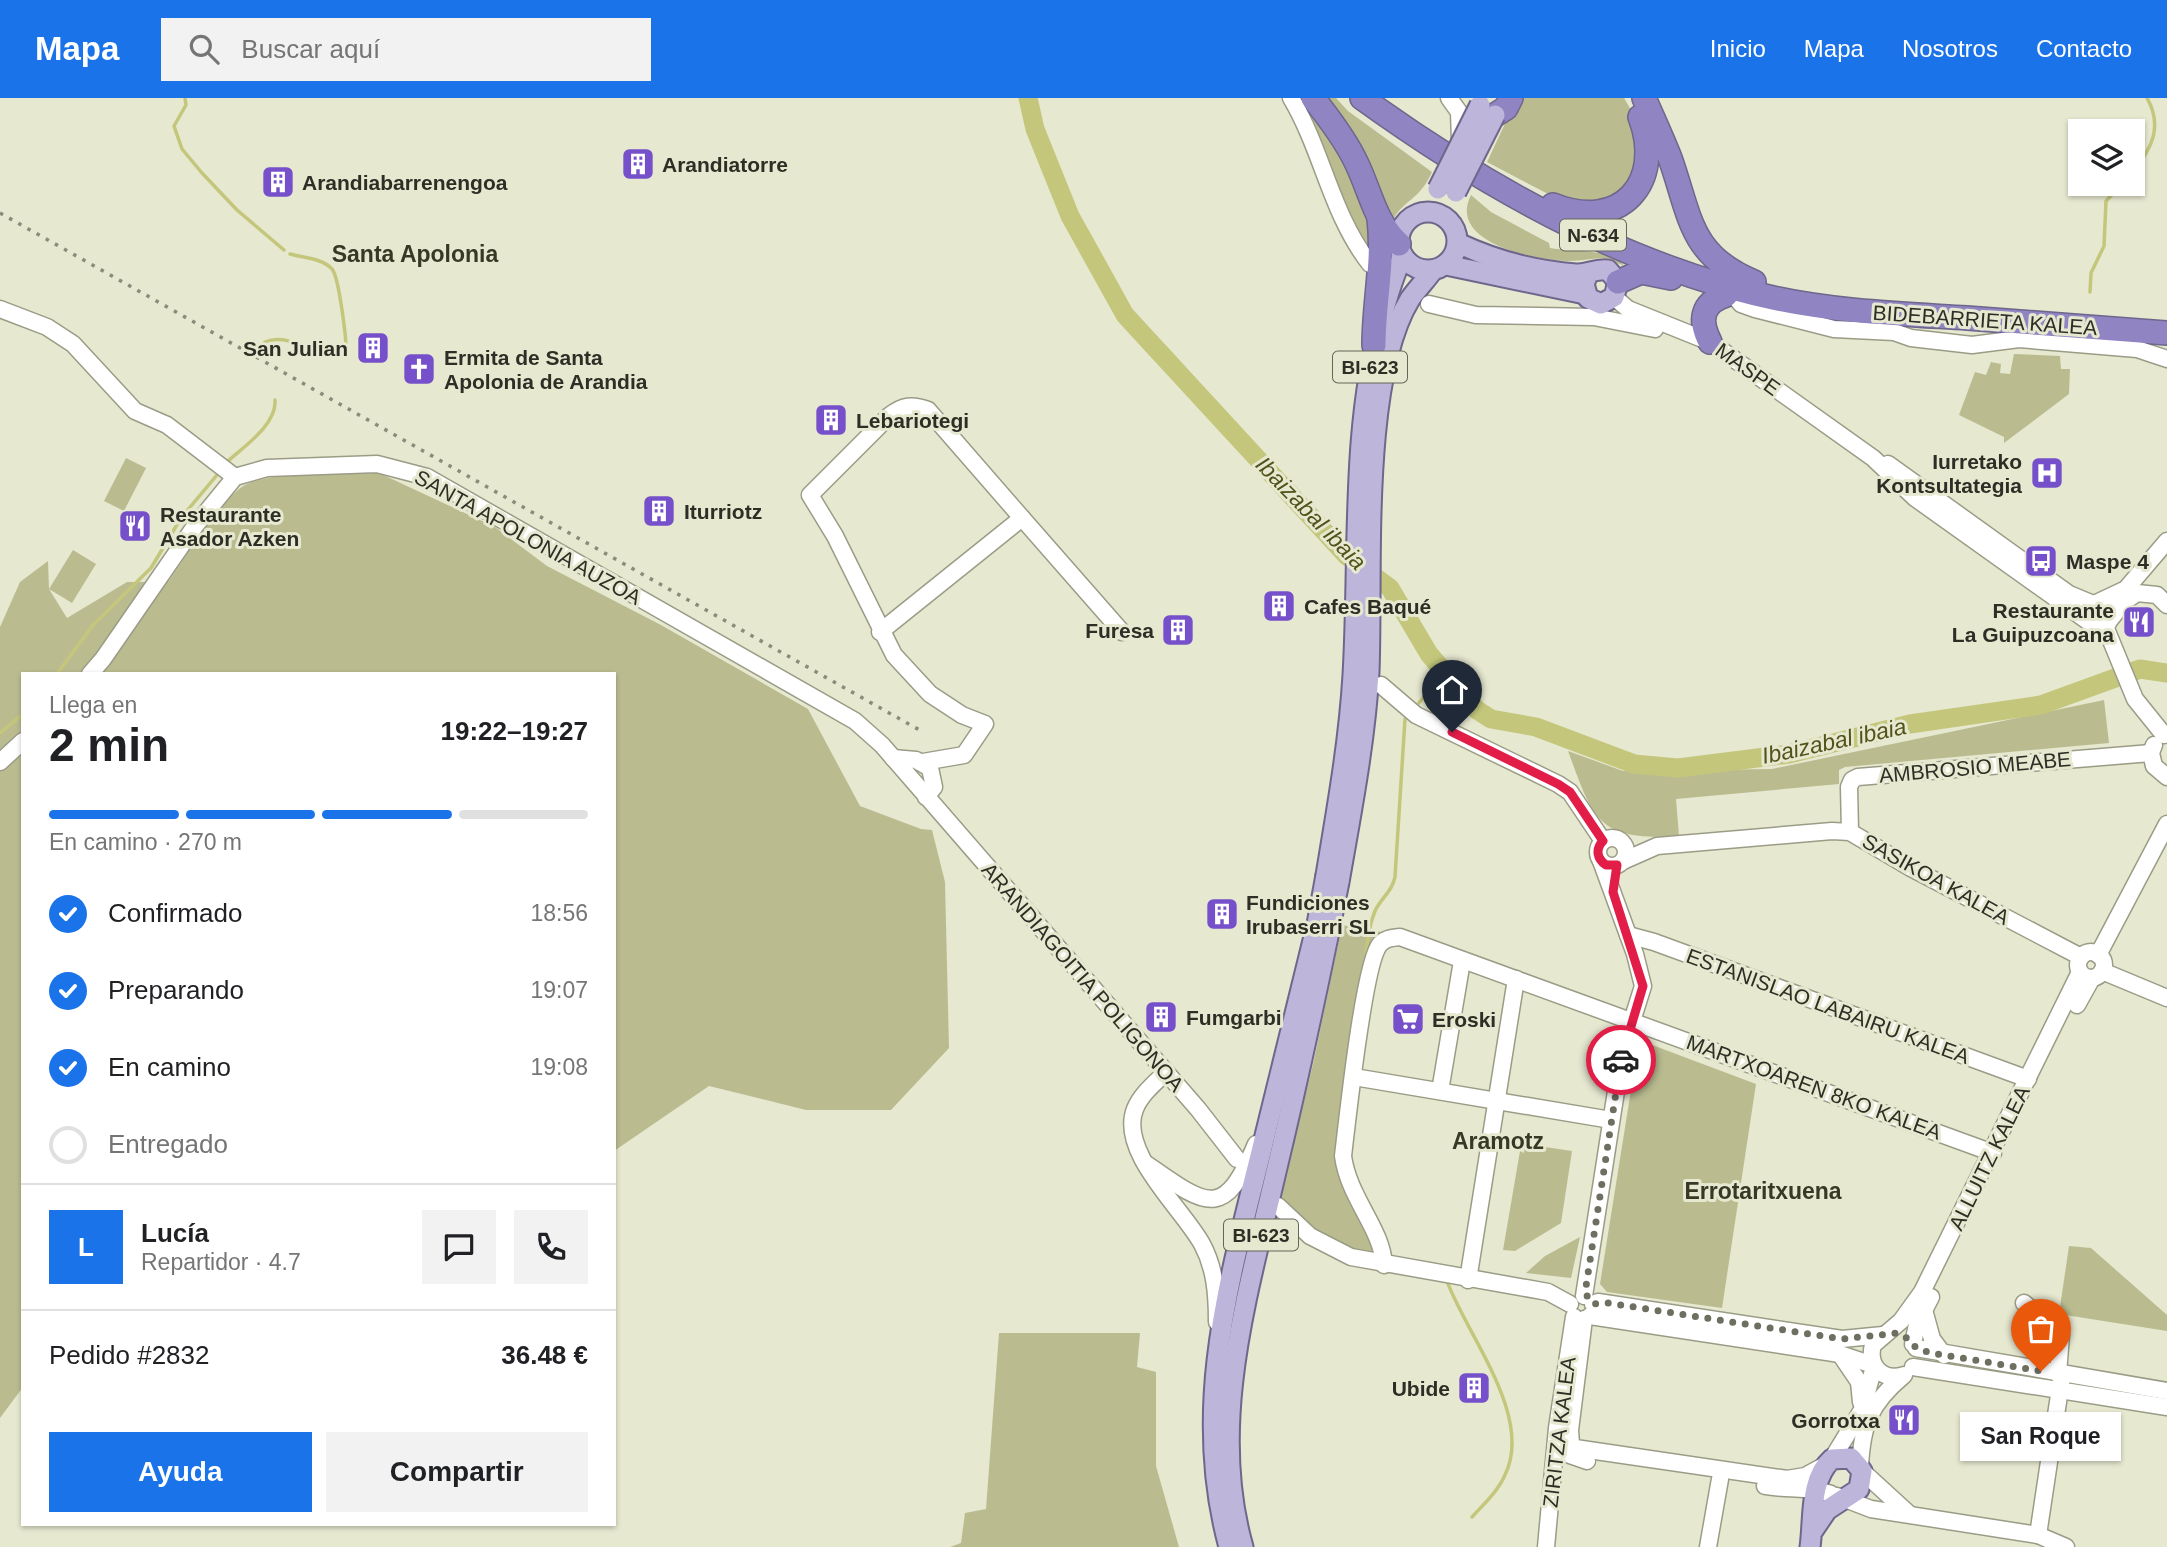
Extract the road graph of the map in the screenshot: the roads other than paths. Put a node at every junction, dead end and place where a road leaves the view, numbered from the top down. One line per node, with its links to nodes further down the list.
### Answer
1 (1291, 98): 17 (street)
2 (1313, 98): 13 (highway)
3 (1362, 98): 9 (highway, N-634)
4 (1449, 98): 10 (street)
5 (1511, 98): 8 (highway)
6 (1632, 98): 9 (highway)
7 (1644, 98): 25 (highway, N-634)
8 (1491, 104): 10 (main road, bridge); 11 (main road, bridge)
9 (1400, 125): 23 (highway, N-634)
10 (1460, 141): 11 (main road, bridge)
11 (1447, 190): 12 (main road); 14 (main road)
12 (1421, 213): 14 (main road); 16 (main road)
13 (1378, 216): 16 (highway); 27 (highway)
14 (1447, 219): 15 (main road)
15 (1458, 243): 18 (main road); 19 (main road)
16 (1401, 250): 18 (main road); 27 (main road, BI-623)
17 (1370, 264)
18 (1439, 267): 19 (main road); 32 (main road, BI-623)
19 (1587, 284): 20 (main road); 20 (main road)
20 (1616, 290): 21 (highway); 28 (street, MASPE)
21 (1731, 297): 23 (highway); 28 (highway); 29 (street, BIDEBARRIETA KALEA)
22 (1429, 304): 28 (street)
23 (1804, 304): 25 (highway, BIDEBARRIETA KALEA / N-634)
24 (0, 309): 31 (street)
25 (1893, 314): 26 (highway, BIDEBARRIETA KALEA / N-634)
26 (2167, 333)
27 (1374, 345): 32 (main road, BI-623)
28 (1716, 346): 30 (street, MASPE)
29 (2167, 359)
30 (1873, 458): 35 (street, MASPE); 37 (street, MASPE)
31 (235, 477): 40 (street); 46 (street, SANTA APOLONIA AUZOA)
32 (1367, 483): 57 (main road, BI-623, bridge)
33 (1022, 518): 38 (street); 38 (street); 39 (street)
34 (2167, 541): 35 (street)
35 (2089, 604): 37 (street, MASPE)
36 (2167, 605): 37 (street)
37 (2101, 624): 42 (street)
38 (880, 632): 45 (street)
39 (1122, 632)
40 (92, 672)
41 (1381, 685): 54 (street)
42 (2165, 735): 44 (street)
43 (21, 743): 47 (street)
44 (2151, 753): 49 (street); 52 (street, AMBROSIO MEABE)
45 (964, 755): 48 (street); 50 (street)
46 (893, 758): 48 (street); 50 (street, SANTA APOLONIA AUZOA)
47 (0, 762)
48 (923, 762): 50 (street)
49 (2167, 777)
50 (930, 789): 64 (street, ARANDIAGOITIA POLIGONOA)
51 (2167, 824): 60 (street)
52 (1850, 832): 55 (street, SASIKOA KALEA); 60 (street, SASIKOA KALEA)
53 (1620, 840): 54 (street, SASIKOA KALEA); 55 (street, SASIKOA KALEA); 56 (street)
54 (1603, 841): 56 (street)
55 (1657, 846): 56 (street, SASIKOA KALEA)
56 (1614, 862): 58 (street, ZIRITZA KALEA)
57 (1323, 925): 69 (main road, BI-623); 100 (main road, BI-623)
58 (1628, 935): 63 (street, ZIRITZA KALEA); 66 (street, ESTANISLAO LABAIRU KALEA)
59 (1462, 961): 61 (street, MARTXOAREN 8KO KALEA); 65 (street, MARTXOAREN 8KO KALEA); 67 (street)
60 (2089, 970): 62 (street, SASIKOA KALEA); 66 (street, ALLUITZ KALEA); 79 (street, ALLUITZ KALEA)
61 (1516, 979): 63 (street, MARTXOAREN 8KO KALEA); 68 (street)
62 (2167, 998)
63 (1630, 1022): 70 (street, ZIRITZA KALEA); 71 (street, MARTXOAREN 8KO KALEA)
64 (1166, 1072): 72 (street, ARANDIAGOITIA POLIGONOA); 73 (street)
65 (1354, 1077): 67 (street); 75 (street)
66 (2028, 1079): 71 (street, ALLUITZ KALEA)
67 (1440, 1091): 68 (street)
68 (1496, 1100): 70 (street); 76 (street)
69 (1272, 1106): 73 (street); 82 (main road, BI-623)
70 (1611, 1120): 78 (street, ZIRITZA KALEA)
71 (1993, 1153): 80 (street, ALLUITZ KALEA)
72 (1237, 1159)
73 (1148, 1165): 82 (street)
74 (1278, 1206): 75 (street)
75 (1384, 1265): 76 (street)
76 (1468, 1280): 78 (street)
77 (2024, 1303): 87 (street)
78 (1582, 1309): 80 (street); 83 (street); 91 (street, ZIRITZA KALEA)
79 (1924, 1310): 81 (street, ALLUITZ KALEA); 84 (street)
80 (1884, 1335): 81 (street); 85 (street)
81 (1914, 1346): 84 (street); 86 (street)
82 (1217, 1352): 99 (main road, BI-623)
83 (1840, 1354): 85 (street); 90 (street)
84 (1944, 1355): 87 (street)
85 (1874, 1366): 86 (street); 90 (street)
86 (1908, 1371): 87 (street); 92 (street)
87 (2060, 1379): 88 (street); 89 (street); 98 (street)
88 (2167, 1391)
89 (2167, 1407)
90 (1862, 1410): 94 (street)
91 (1563, 1438): 93 (street); 94 (street); 101 (street, ZIRITZA KALEA)
92 (1861, 1469): 94 (main road); 94 (main road); 96 (street)
93 (1720, 1479): 95 (street); 102 (street)
94 (1832, 1484): 95 (street); 96 (street); 97 (main road); 97 (main road)
95 (1787, 1490): 97 (street)
96 (1909, 1514): 98 (street)
97 (1812, 1532)
98 (2038, 1535): 103 (street)
99 (1229, 1547)
100 (1243, 1547)
101 (1546, 1547)
102 (1708, 1547)
103 (2066, 1547)

